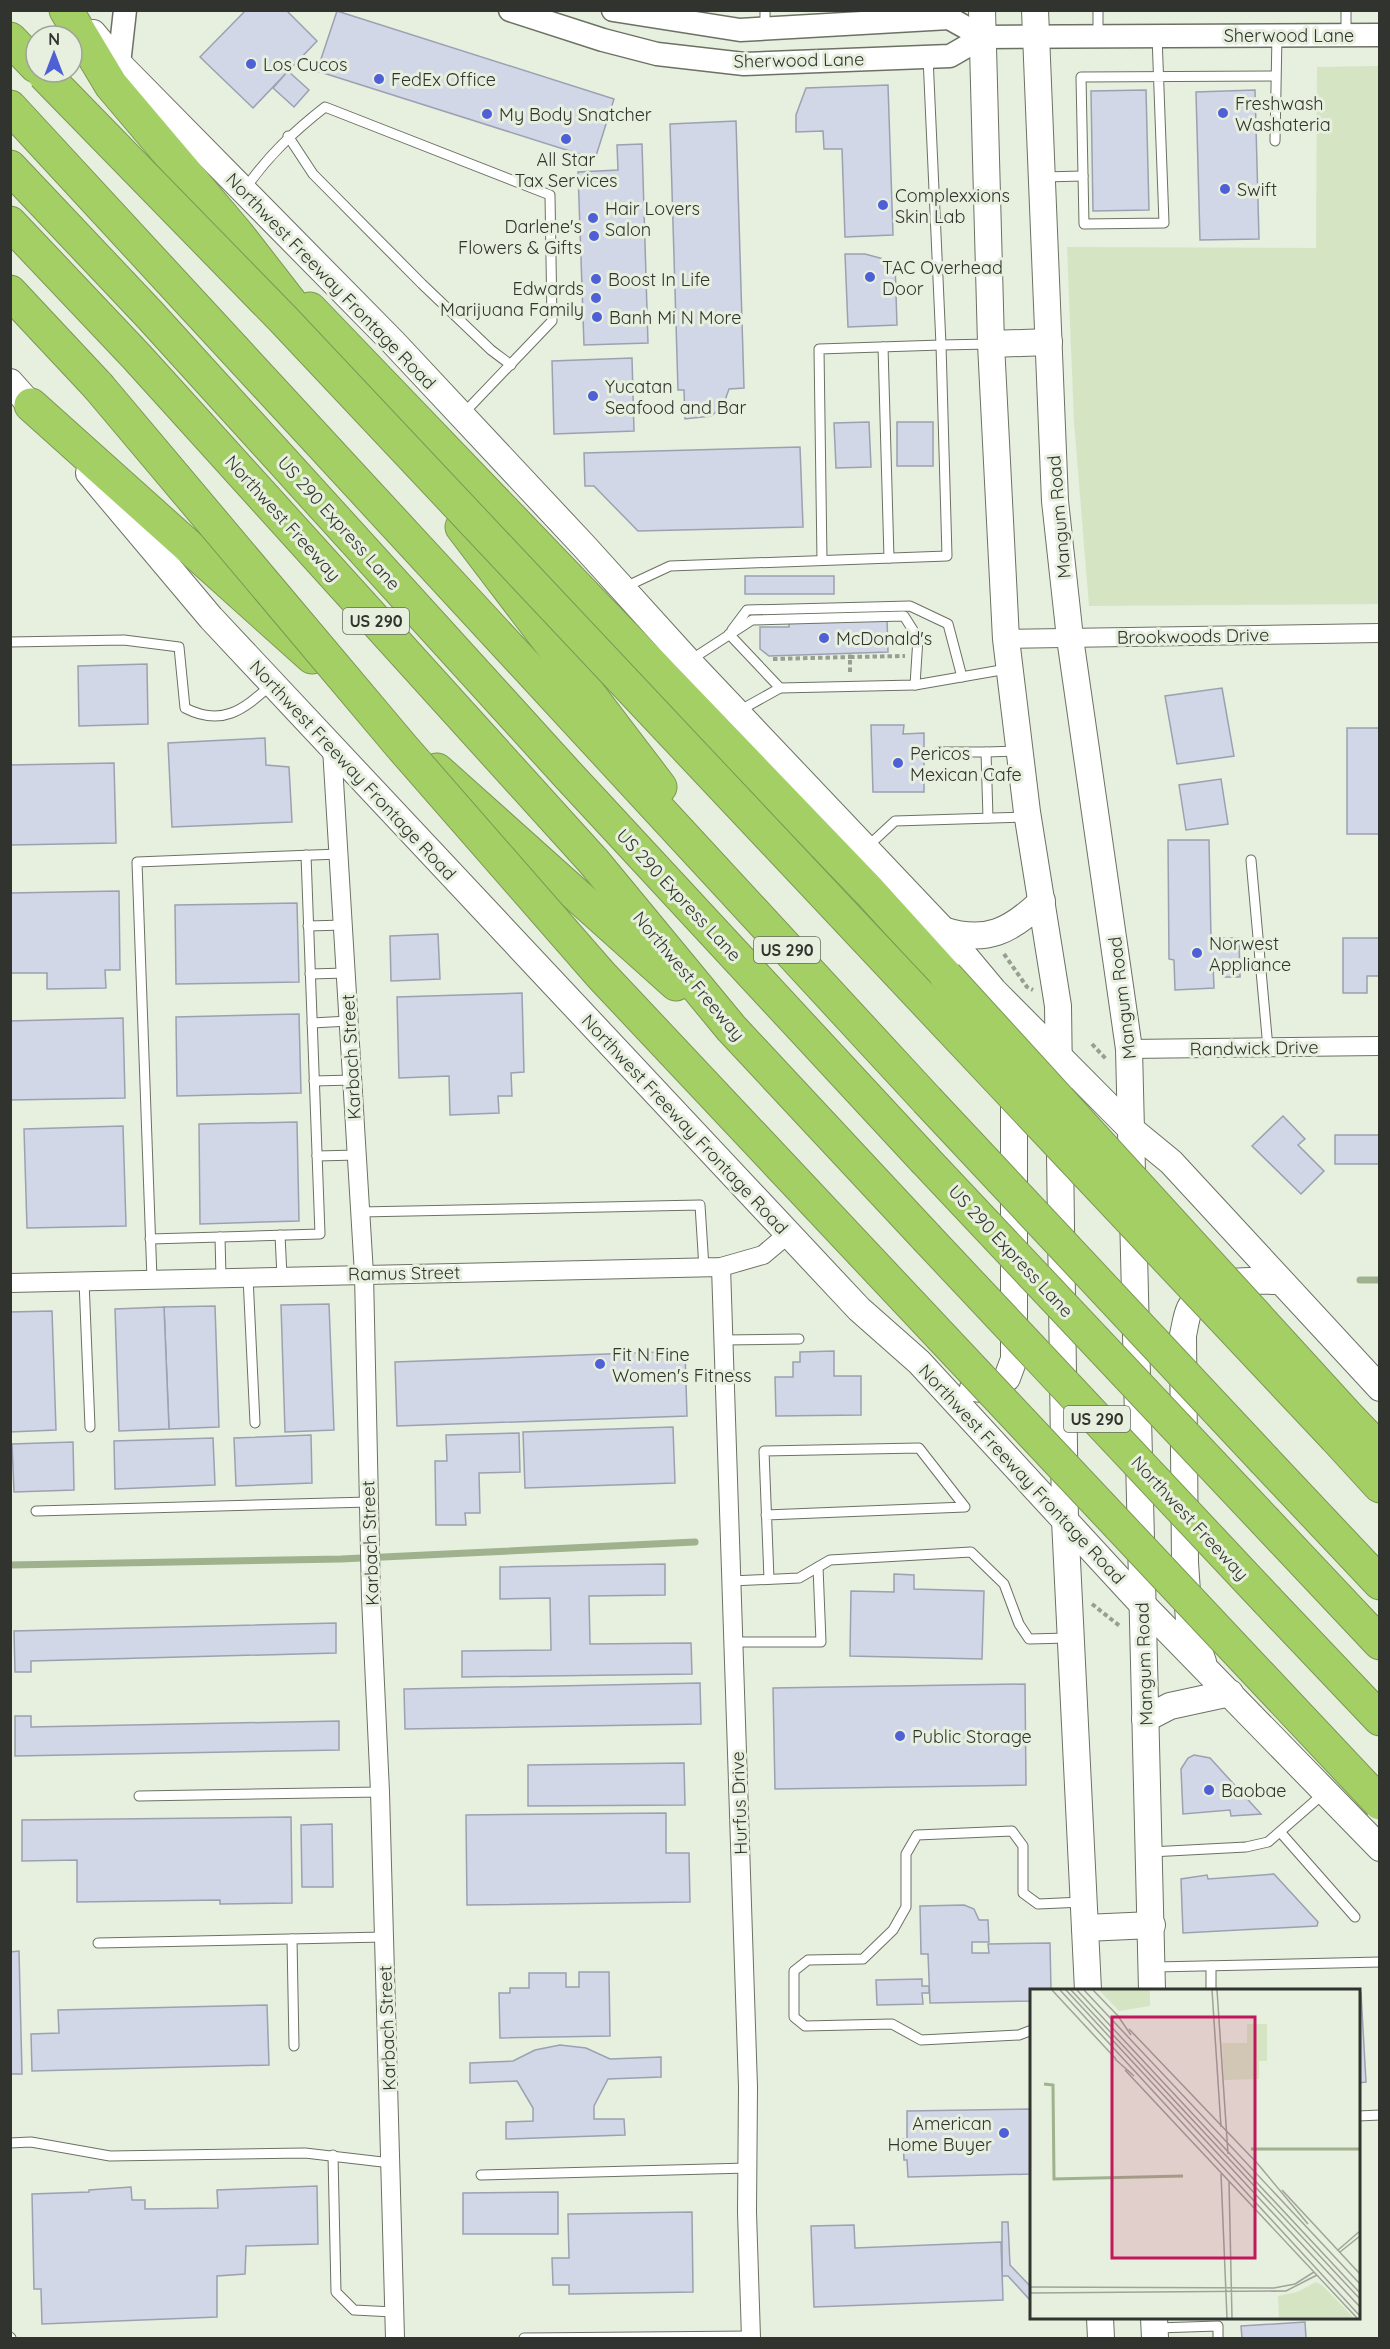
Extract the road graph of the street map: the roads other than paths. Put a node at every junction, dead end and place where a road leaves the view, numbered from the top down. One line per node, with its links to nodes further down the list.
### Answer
1 (66, 10): 35 (highway)
2 (73, 10): 23 (main road, Northwest Freeway Frontage Road)
3 (125, 10): 23 (street)
4 (510, 10): 22 (street, Sherwood Lane)
5 (982, 10): 19 (main road)
6 (1035, 10): 16 (main road, Mangum Road)
7 (1098, 10): 17 (lane)
8 (1346, 10): 14 (lane)
9 (615, 11): 11 (street, Sherwood Lane)
10 (912, 15): 12 (street, Sherwood Lane); 19 (street, Sherwood Lane)
11 (686, 16): 12 (street, Sherwood Lane)
12 (765, 19)
13 (1277, 35): 14 (street, Sherwood Lane); 18 (street, Sherwood Lane); 24 (lane)
14 (1346, 35): 15 (street, Sherwood Lane)
15 (1380, 35)
16 (1036, 36): 17 (street, Sherwood Lane); 19 (street, Sherwood Lane); 32 (main road, Mangum Road)
17 (1098, 36): 18 (street, Sherwood Lane)
18 (1158, 36): 25 (lane)
19 (983, 37): 22 (street, Sherwood Lane); 38 (main road)
20 (10, 39): 21 (highway)
21 (24, 54)
22 (928, 57): 39 (lane)
23 (119, 64): 33 (main road, Northwest Freeway Frontage Road)
24 (1275, 76): 25 (lane); 29 (lane)
25 (1160, 77): 31 (lane); 31 (lane)
26 (53, 84): 110 (highway, bridge)
27 (10, 107): 65 (highway, US 290)
28 (288, 136): 33 (lane); 41 (lane); 41 (lane)
29 (1275, 141)
30 (10, 166): 122 (highway, US 290 Express Lane, bridge)
31 (1083, 176): 32 (lane)
32 (1042, 177): 37 (main road, Mangum Road)
33 (244, 191): 43 (main road, Northwest Freeway Frontage Road)
34 (10, 223): 79 (highway, Northwest Freeway / US 290)
35 (238, 235): 65 (highway); 109 (highway, bridge)
36 (10, 292): 130 (highway, bridge)
37 (1048, 342): 38 (main road); 49 (main road, Mangum Road)
38 (991, 344): 39 (lane); 50 (main road)
39 (941, 345): 40 (lane); 44 (lane)
40 (883, 347): 44 (lane); 45 (lane)
41 (511, 365): 43 (lane)
42 (21, 393): 55 (main road, Northwest Freeway Frontage Road); 79 (highway)
43 (461, 416): 46 (main road, Northwest Freeway Frontage Road)
44 (889, 558): 45 (lane)
45 (822, 560): 46 (lane)
46 (623, 588): 52 (main road, Northwest Freeway Frontage Road)
47 (1380, 633): 49 (street, Brookwoods Drive)
48 (729, 634): 52 (lane); 54 (lane); 56 (lane); 57 (lane)
49 (1070, 638): 50 (street, Brookwoods Drive); 82 (main road, Mangum Road)
50 (1006, 639): 53 (main road)
51 (10, 642): 55 (lane)
52 (688, 661): 58 (main road, Northwest Freeway Frontage Road)
53 (1009, 669): 54 (lane); 60 (main road)
54 (962, 677): 56 (lane)
55 (273, 684): 59 (main road, Northwest Freeway Frontage Road)
56 (915, 685): 57 (lane)
57 (780, 688): 58 (lane)
58 (736, 712): 66 (main road, Northwest Freeway Frontage Road)
59 (332, 748): 67 (street, Karbach Street); 90 (main road, Northwest Freeway Frontage Road)
60 (1019, 751): 62 (lane); 63 (main road)
61 (938, 752): 62 (lane)
62 (986, 752): 64 (lane)
63 (1028, 817): 64 (lane); 70 (main road)
64 (988, 818): 66 (lane)
65 (682, 838): 118 (highway, US 290, bridge)
66 (865, 848): 73 (main road, Northwest Freeway Frontage Road)
67 (339, 854): 68 (lane); 71 (street, Karbach Street)
68 (306, 855): 72 (lane); 93 (lane)
69 (1251, 860): 81 (lane)
70 (1042, 901): 73 (main road); 83 (main road)
71 (344, 925): 72 (lane); 74 (street, Karbach Street)
72 (308, 926): 75 (lane)
73 (943, 930): 76 (main road, Northwest Freeway Frontage Road)
74 (346, 973): 75 (lane); 77 (street, Karbach Street)
75 (310, 974): 78 (lane)
76 (994, 991): 83 (main road, Northwest Freeway Frontage Road); 105 (main road)
77 (349, 1022): 78 (lane); 84 (street, Karbach Street)
78 (312, 1023): 85 (lane)
79 (731, 1028): 126 (highway, Northwest Freeway / US 290, bridge)
80 (1380, 1046): 81 (street, Randwick Drive)
81 (1268, 1048): 82 (street, Randwick Drive)
82 (1130, 1049): 86 (main road, Mangum Road)
83 (1059, 1057): 86 (main road, Northwest Freeway Frontage Road); 114 (main road)
84 (353, 1080): 85 (lane); 87 (street, Karbach Street)
85 (314, 1081): 88 (lane)
86 (1132, 1130): 101 (main road, Northwest Freeway Frontage Road); 119 (main road, Mangum Road)
87 (357, 1155): 88 (lane); 89 (street, Karbach Street)
88 (317, 1156): 91 (lane)
89 (360, 1212): 94 (lane); 95 (street, Karbach Street)
90 (788, 1234): 94 (street, Ramus Street); 105 (main road, Northwest Freeway Frontage Road)
91 (280, 1235): 92 (lane); 96 (lane)
92 (220, 1237): 93 (lane); 97 (lane)
93 (150, 1239): 99 (lane)
94 (712, 1268): 95 (street, Ramus Street); 104 (street, Hurfus Drive)
95 (364, 1274): 96 (street, Ramus Street); 111 (street, Karbach Street)
96 (282, 1276): 98 (street, Ramus Street)
97 (221, 1277): 98 (street, Ramus Street); 99 (street, Ramus Street)
98 (248, 1277): 107 (lane)
99 (152, 1279): 100 (street, Ramus Street)
100 (84, 1281): 102 (street, Ramus Street); 108 (lane)
101 (1279, 1281): 106 (main road, Northwest Freeway Frontage Road); 123 (main road)
102 (10, 1283)
103 (800, 1339): 104 (lane)
104 (723, 1340): 117 (street, Hurfus Drive)
105 (919, 1362): 114 (main road, Northwest Freeway Frontage Road)
106 (1380, 1388)
107 (255, 1423)
108 (90, 1427)
109 (1380, 1450)
110 (1380, 1486)
111 (369, 1502): 112 (lane); 127 (street, Karbach Street)
112 (36, 1511)
113 (766, 1515): 113 (lane); 116 (lane)
114 (1065, 1520): 119 (main road, Northwest Freeway Frontage Road); 120 (main road)
115 (818, 1567): 116 (lane); 120 (lane); 121 (lane)
116 (769, 1579): 117 (lane)
117 (731, 1581): 121 (street, Hurfus Drive)
118 (1380, 1584)
119 (1142, 1605): 123 (main road, Northwest Freeway Frontage Road); 125 (main road, Mangum Road)
120 (1069, 1638): 134 (main road)
121 (733, 1642): 153 (street, Hurfus Drive)
122 (1380, 1643)
123 (1204, 1666): 124 (main road, Northwest Freeway Frontage Road)
124 (1230, 1693): 125 (main road); 128 (main road, Northwest Freeway Frontage Road)
125 (1145, 1719): 133 (main road, Mangum Road)
126 (1380, 1719)
127 (380, 1792): 129 (lane); 138 (street, Karbach Street)
128 (1325, 1792): 131 (lane); 132 (main road, Northwest Freeway Frontage Road)
129 (139, 1796)
130 (1380, 1803)
131 (1281, 1833): 133 (lane); 135 (lane)
132 (1380, 1848)
133 (1150, 1852): 136 (main road, Mangum Road)
134 (1083, 1902): 137 (main road); 146 (lane)
135 (1356, 1917)
136 (1152, 1925): 137 (main road); 143 (main road, Mangum Road)
137 (1085, 1928): 144 (main road)
138 (384, 1937): 139 (lane); 152 (street, Karbach Street)
139 (292, 1939): 140 (lane); 147 (lane)
140 (98, 1942)
141 (1380, 1962): 142 (lane)
142 (1211, 1966): 143 (lane); 145 (lane)
143 (1152, 1979)
144 (1088, 1989)
145 (1211, 1989)
146 (1030, 2031)
147 (294, 2046)
148 (1380, 2115): 149 (lane)
149 (1360, 2116)
150 (10, 2143): 151 (lane)
151 (333, 2155): 152 (lane); 155 (lane)
152 (391, 2163): 155 (street, Karbach Street)
153 (748, 2168): 154 (lane); 158 (street, Hurfus Drive)
154 (481, 2175)
155 (394, 2312): 159 (street, Karbach Street)
156 (1100, 2319): 161 (main road)
157 (1155, 2328): 162 (lane)
158 (751, 2337): 160 (lane)
159 (395, 2338)
160 (524, 2338)
161 (1101, 2338)
162 (1218, 2338)

